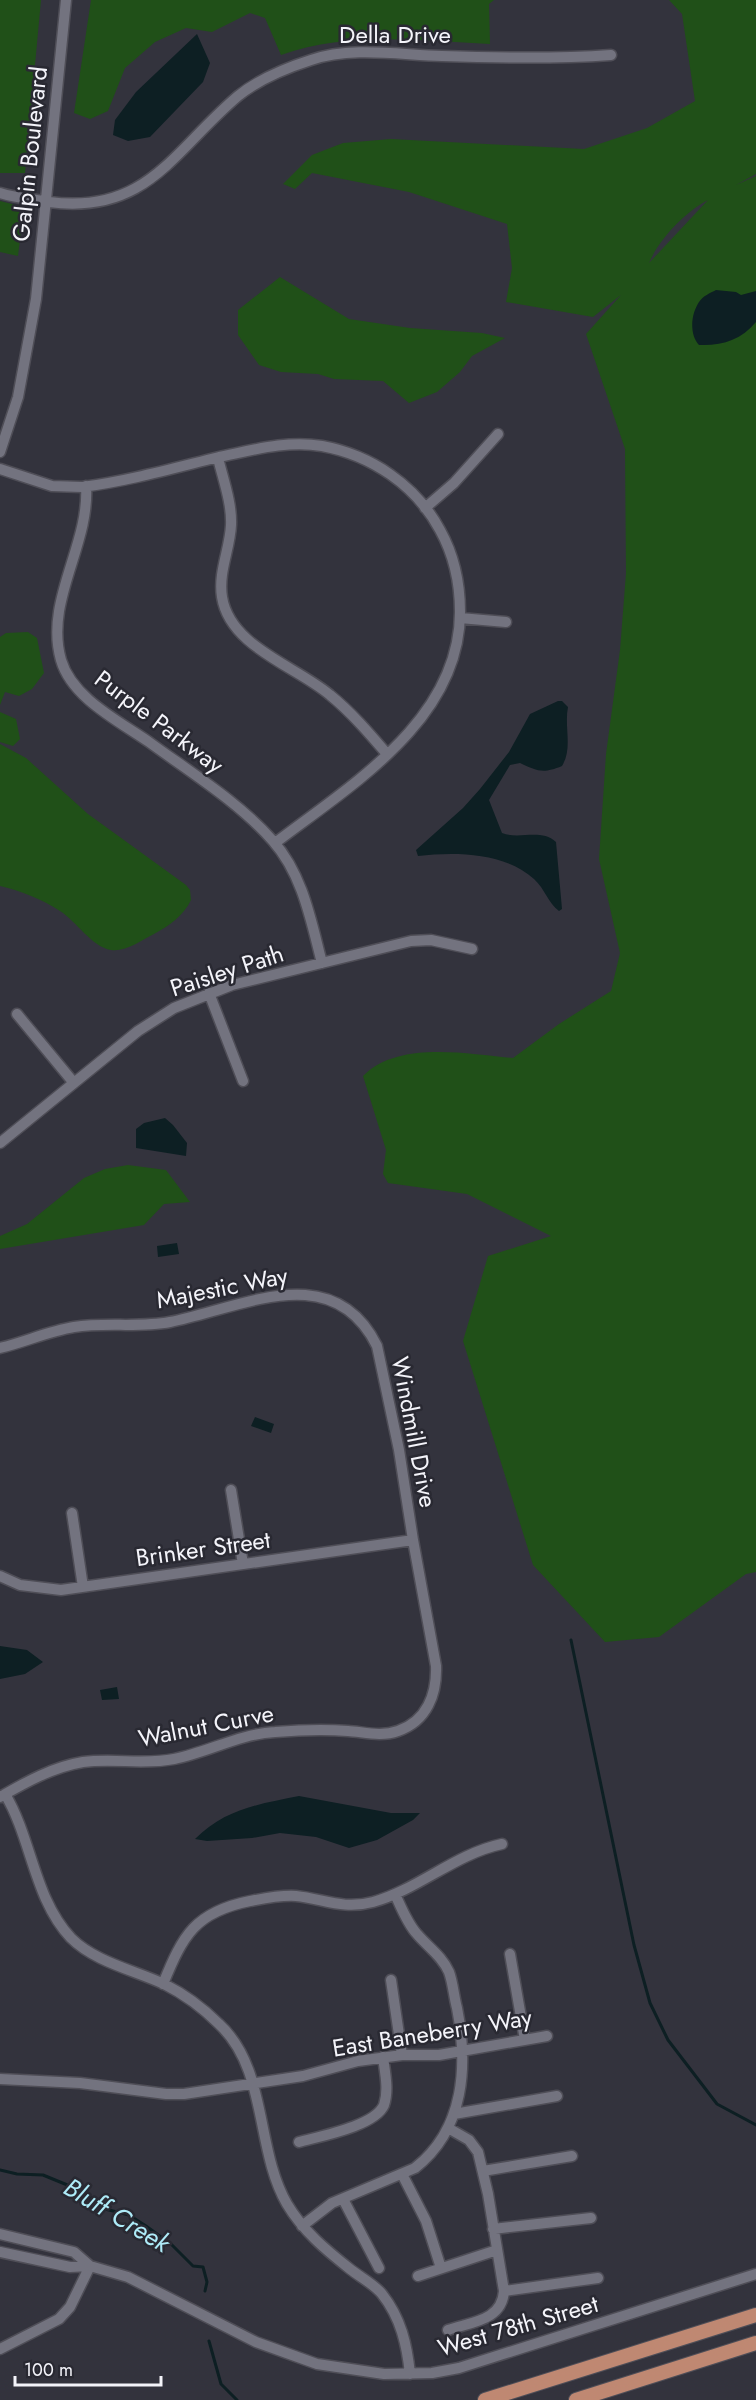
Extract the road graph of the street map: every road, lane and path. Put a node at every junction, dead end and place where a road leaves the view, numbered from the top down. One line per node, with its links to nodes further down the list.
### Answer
1 (66, 0): 4 (street, Galpin Boulevard)
2 (610, 55): 4 (street, Della Drive)
3 (0, 193): 4 (street, Della Drive)
4 (47, 201): 6 (street, Galpin Boulevard)
5 (498, 434): 10 (street)
6 (0, 452)
7 (218, 458): 9 (street); 10 (street); 13 (street)
8 (0, 469): 9 (street)
9 (86, 486): 14 (street, Purple Parkway)
10 (425, 508): 11 (street)
11 (460, 618): 12 (street); 13 (street)
12 (506, 621)
13 (387, 754): 14 (street)
14 (275, 843): 16 (street, Purple Parkway)
15 (472, 949): 16 (street, Paisley Path)
16 (322, 963): 17 (street, Paisley Path)
17 (209, 993): 19 (street); 20 (street, Paisley Path)
18 (17, 1014): 20 (street)
19 (243, 1081)
20 (74, 1083): 21 (street, Paisley Path)
21 (0, 1143)
22 (370, 1332): 23 (street, Majestic Way); 26 (street, Windmill Drive)
23 (0, 1348)
24 (231, 1490): 27 (street)
25 (72, 1513): 29 (street)
26 (413, 1540): 27 (street, Brinker Street); 30 (street, Walnut Curve)
27 (243, 1564): 29 (street, Brinker Street)
28 (0, 1576): 29 (street, Brinker Street)
29 (83, 1587)
30 (3, 1796): 35 (street)
31 (502, 1844): 32 (street)
32 (395, 1894): 35 (street); 38 (street)
33 (510, 1954): 37 (street)
34 (391, 1980): 39 (street)
35 (163, 1984): 42 (street)
36 (547, 2036): 37 (street, East Baneberry Way)
37 (525, 2040): 38 (street, East Baneberry Way)
38 (463, 2051): 39 (street, East Baneberry Way); 44 (street)
39 (402, 2055): 40 (street, East Baneberry Way)
40 (383, 2057): 42 (street, East Baneberry Way); 46 (street)
41 (0, 2079): 42 (street, East Baneberry Way)
42 (252, 2083): 52 (street)
43 (557, 2096): 44 (street)
44 (454, 2114): 45 (street)
45 (448, 2128): 48 (street); 49 (street)
46 (299, 2142)
47 (572, 2156): 48 (street)
48 (483, 2171): 53 (street)
49 (402, 2174): 50 (street); 59 (street)
50 (343, 2199): 52 (street); 58 (street)
51 (591, 2218): 53 (street)
52 (302, 2226): 68 (street)
53 (494, 2229): 55 (street)
54 (0, 2234): 57 (street, West 78th Street)
55 (497, 2250): 59 (street); 63 (street)
56 (0, 2252): 57 (street, West 78th Street)
57 (90, 2266): 67 (street); 68 (street, West 78th Street)
58 (379, 2268)
59 (441, 2268): 61 (street)
60 (756, 2274): 68 (street, West 78th Street)
61 (418, 2276)
62 (598, 2278): 63 (street)
63 (504, 2291): 65 (street)
64 (756, 2315): 69 (main road)
65 (448, 2330)
66 (756, 2343): 70 (main road)
67 (0, 2349)
68 (410, 2374)
69 (485, 2400)
70 (576, 2400)

